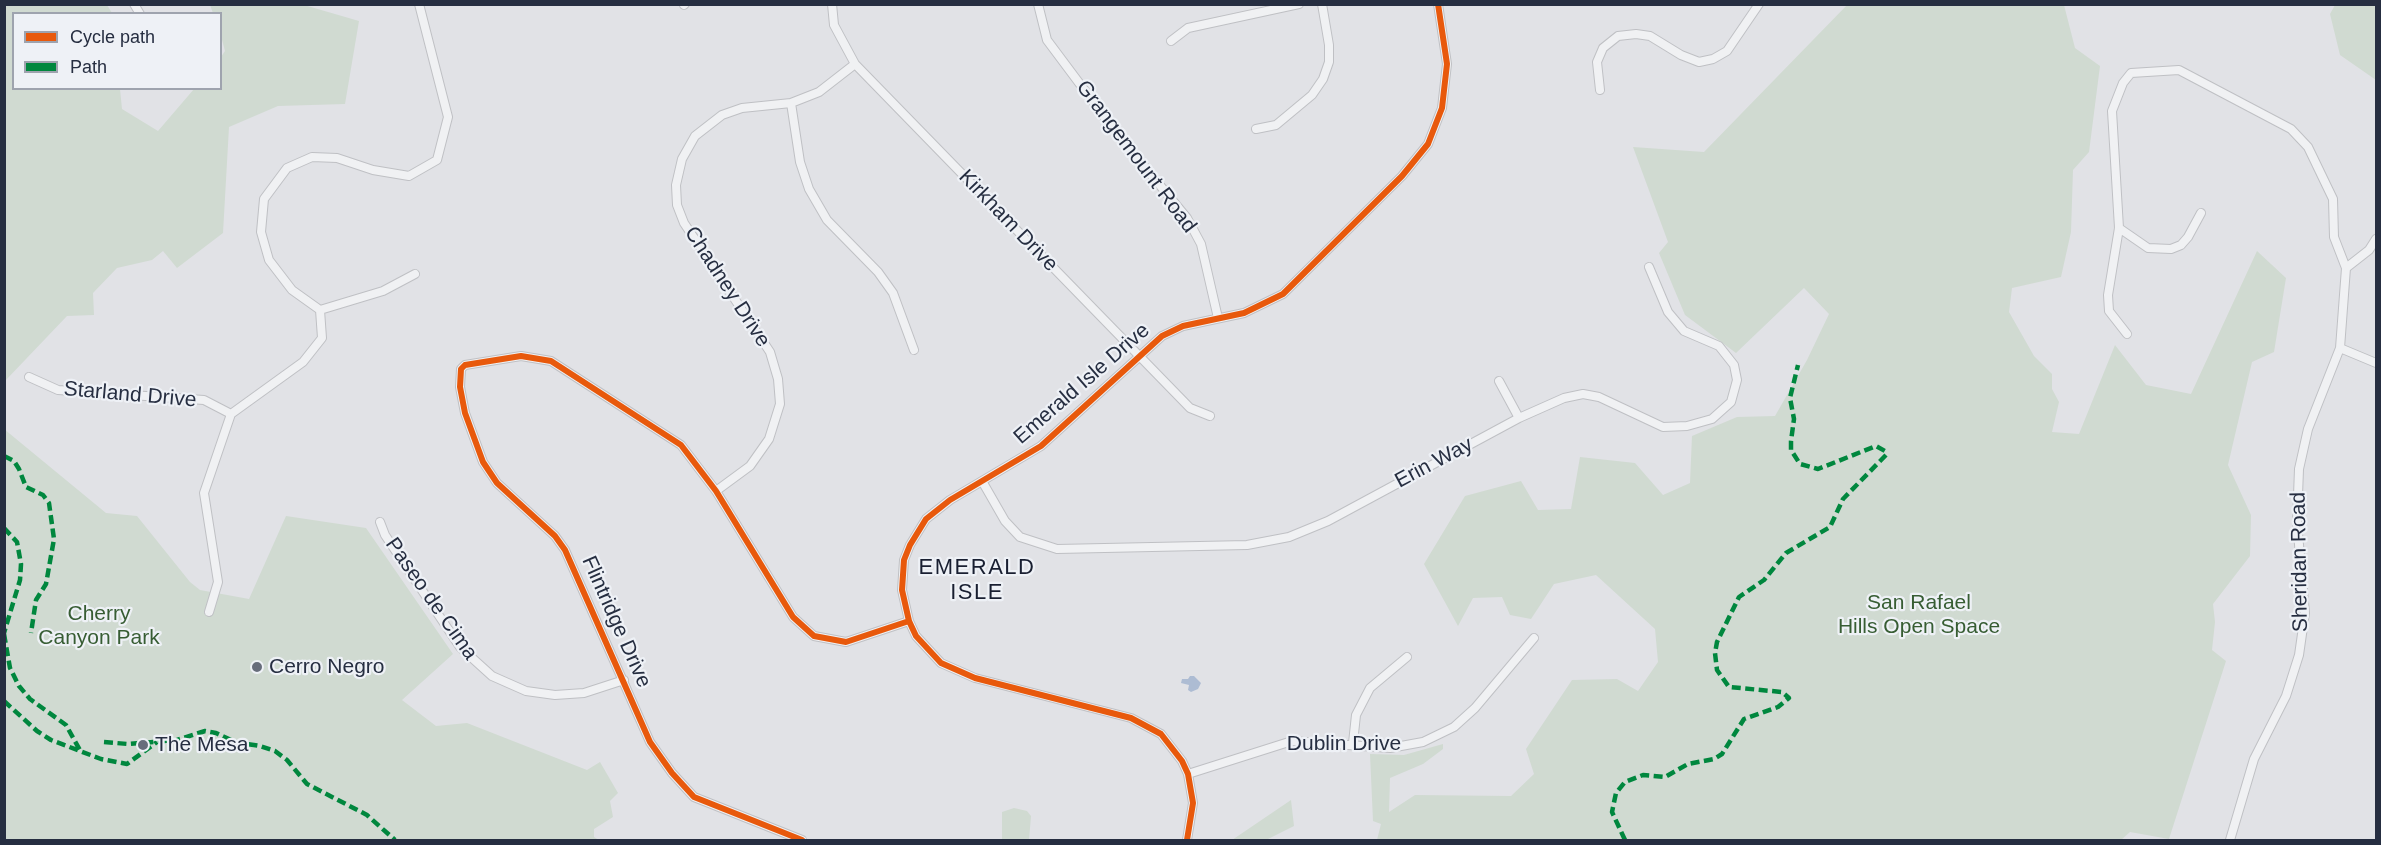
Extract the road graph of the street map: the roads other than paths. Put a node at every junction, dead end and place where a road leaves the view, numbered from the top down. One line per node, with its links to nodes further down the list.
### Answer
1 (419, 4): 19 (street)
2 (832, 4): 9 (street, Kirkham Drive)
3 (1038, 4): 20 (street, Grangemount Road)
4 (1299, 4): 8 (street)
5 (1322, 4): 12 (street)
6 (1438, 4): 20 (street, Emerald Isle Drive)
7 (1759, 4): 10 (street)
8 (1171, 41)
9 (855, 64): 11 (street, Chadney Drive); 24 (street, Kirkham Drive)
10 (1600, 90)
11 (791, 104): 23 (street); 32 (street, Chadney Drive)
12 (1256, 129)
13 (2200, 213): 14 (street)
14 (2119, 228): 17 (street); 21 (street)
15 (2376, 239): 17 (street)
16 (1649, 267): 30 (street, Erin Way)
17 (2346, 268): 22 (street, Sheridan Road)
18 (415, 274): 19 (street)
19 (320, 310): 28 (street)
20 (1218, 318): 24 (street, Emerald Isle Drive)
21 (2127, 334)
22 (2340, 348): 25 (street); 43 (street, Sheridan Road)
23 (914, 350)
24 (1138, 355): 29 (street, Kirkham Drive); 31 (street, Emerald Isle Drive)
25 (2376, 363)
26 (29, 377): 28 (street, Starland Drive)
27 (1500, 381): 30 (street)
28 (231, 414): 34 (street)
29 (1210, 416)
30 (1519, 418): 31 (street, Erin Way)
31 (982, 482): 35 (street, Emerald Isle Drive)
32 (716, 491): 35 (street, Flintridge Drive); 38 (street, Flintridge Drive)
33 (380, 522): 38 (street, Paseo de Cima)
34 (209, 612)
35 (909, 621): 40 (street, Emerald Isle Drive)
36 (1534, 638): 39 (street, Dublin Drive)
37 (1407, 657): 39 (street)
38 (624, 680): 41 (street, Flintridge Drive)
39 (1353, 743): 40 (street, Dublin Drive)
40 (1188, 774): 42 (street, Emerald Isle Drive)
41 (802, 840)
42 (1187, 840)
43 (2230, 840)

